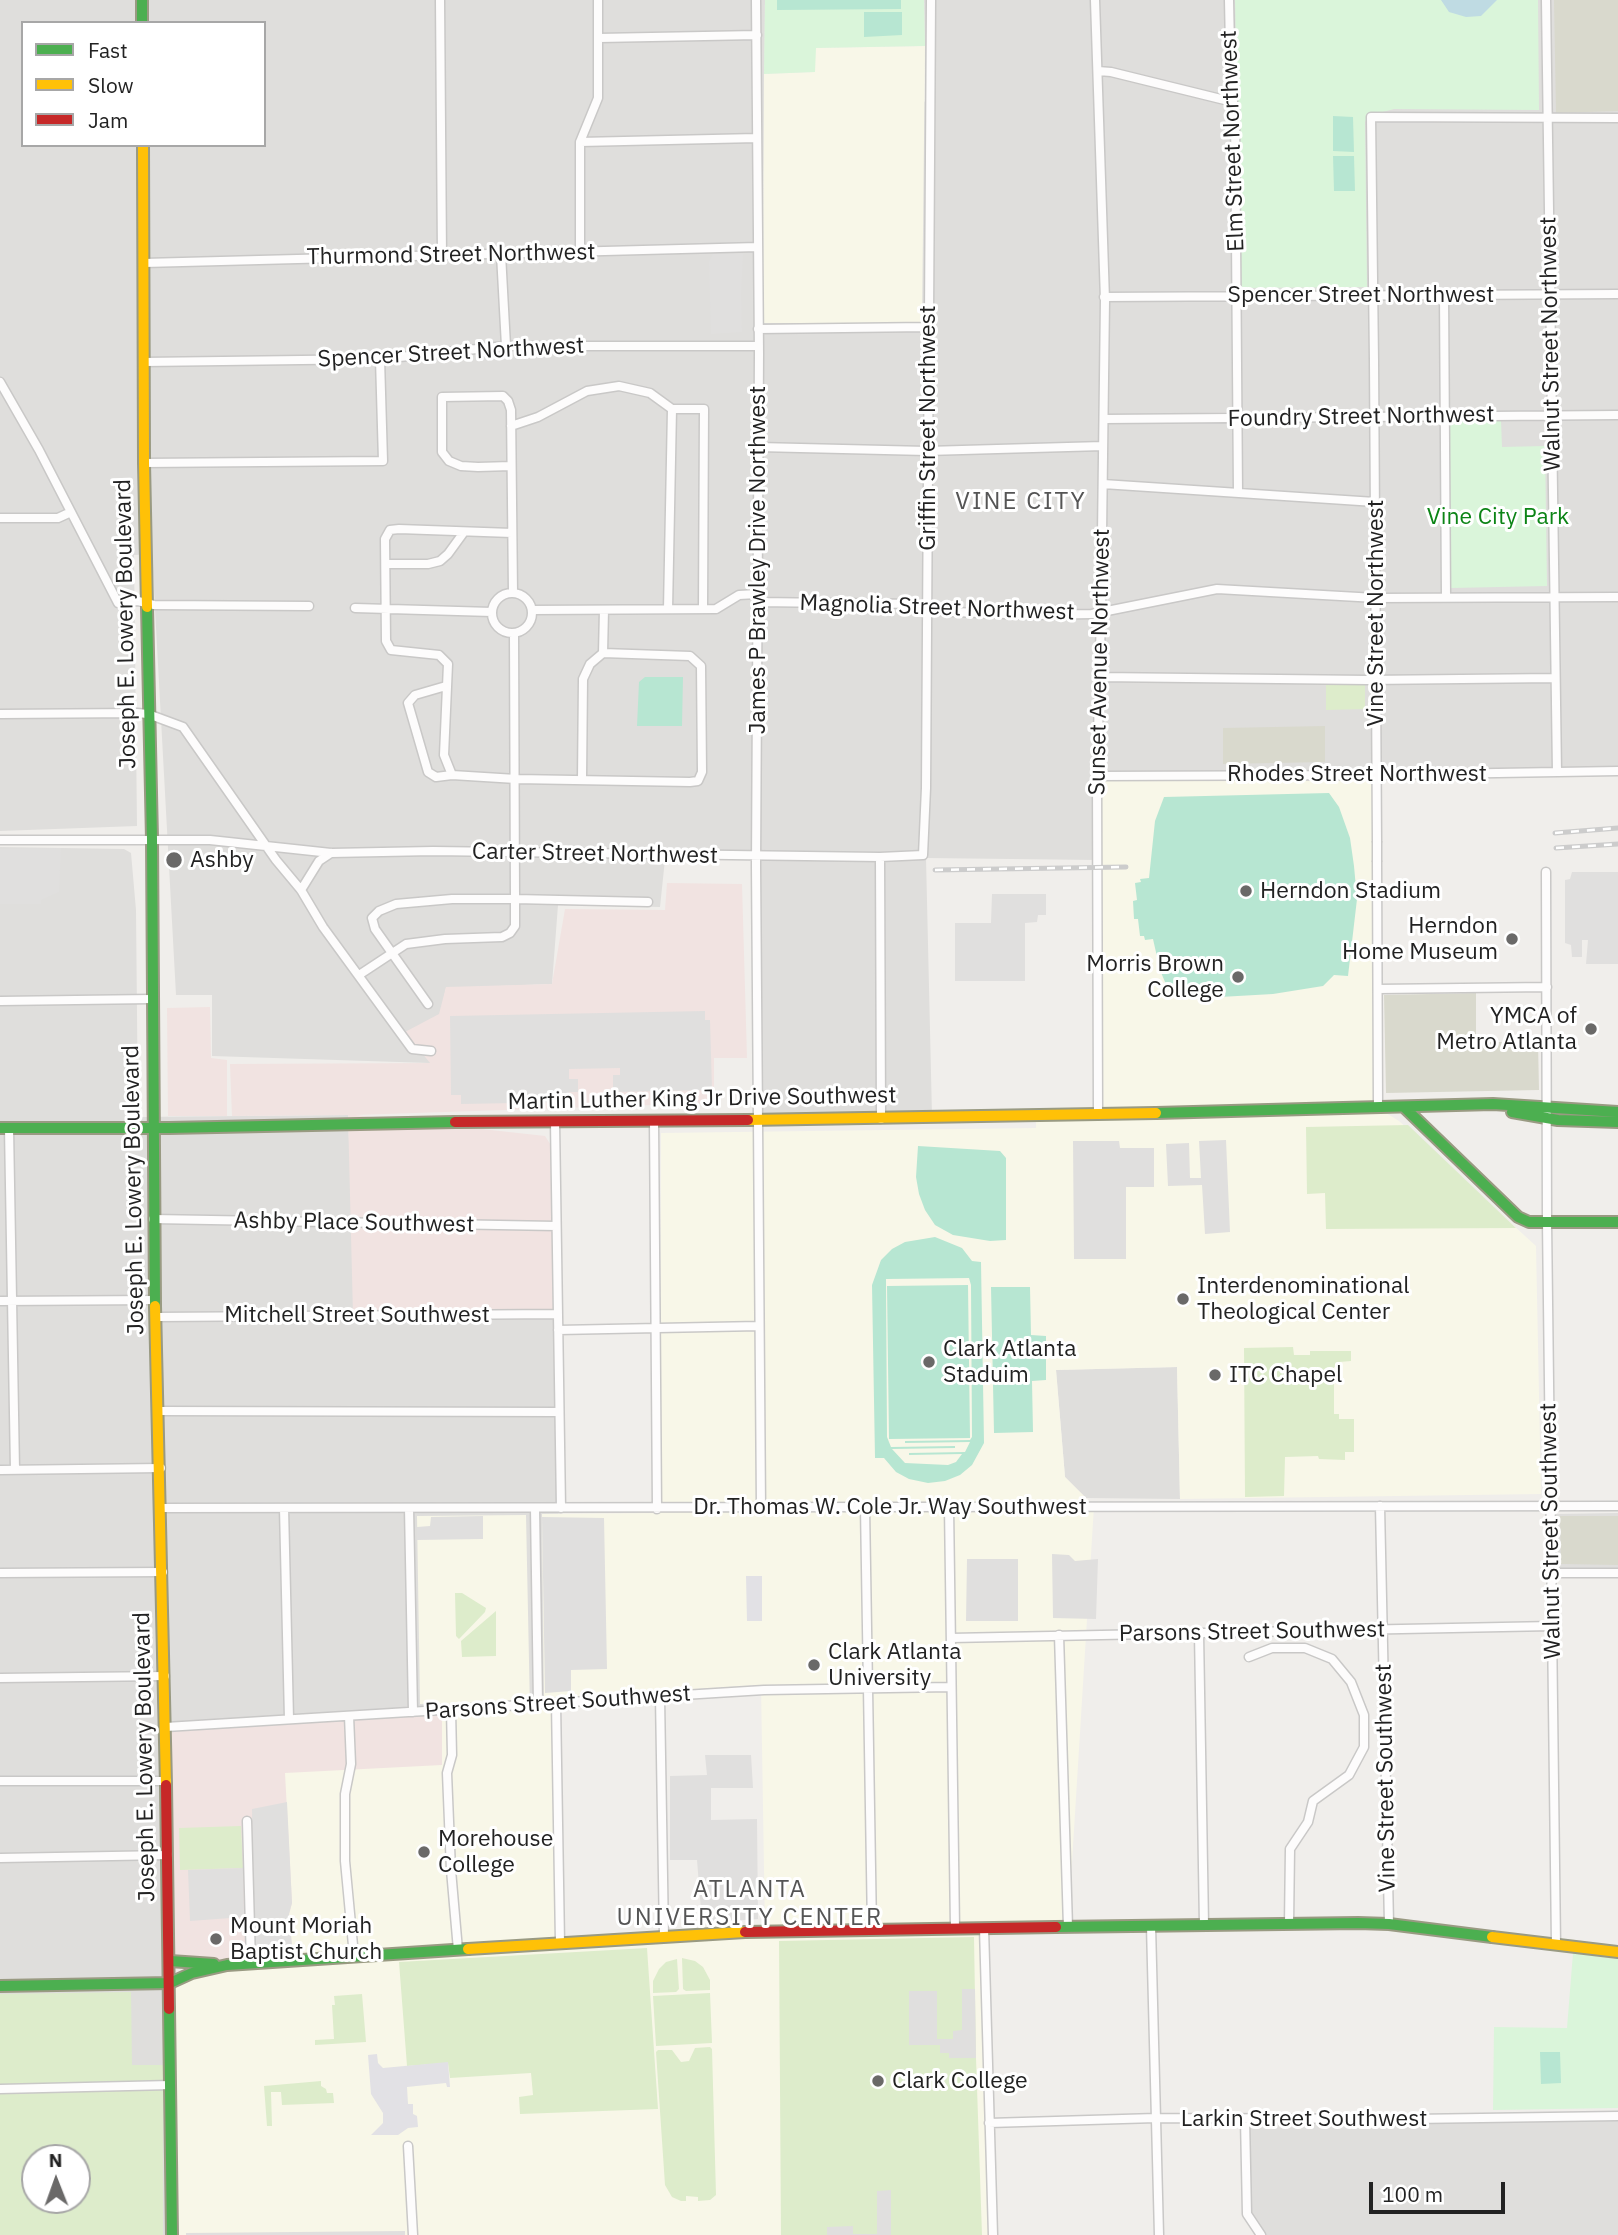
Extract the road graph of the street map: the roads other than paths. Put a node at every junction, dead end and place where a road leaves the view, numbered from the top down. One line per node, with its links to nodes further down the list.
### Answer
1 (142, 0): 9 (main road)
2 (440, 0): 22 (street)
3 (598, 0): 11 (street)
4 (756, 0): 10 (street, James P Brawley Drive Northwest)
5 (931, 0): 30 (street, Griffin Street Northwest)
6 (1095, 0): 12 (street, Sunset Avenue Northwest)
7 (1229, 0): 13 (street, Elm Street Northwest)
8 (1546, 0): 14 (street, Walnut Street Northwest)
9 (142, 21)
10 (757, 35): 11 (street); 16 (street, James P Brawley Drive Northwest)
11 (599, 38): 17 (street)
12 (1098, 71): 13 (street); 29 (street, Sunset Avenue Northwest)
13 (1233, 102): 26 (street, Elm Street Northwest)
14 (1547, 118): 15 (street); 24 (street, Walnut Street Northwest); 27 (street, Vine Street Northwest)
15 (1618, 118)
16 (757, 138): 17 (street); 19 (street, James P Brawley Drive Northwest)
17 (580, 142): 20 (street)
18 (143, 147): 23 (main road, Joseph E. Lowery Boulevard)
19 (758, 247): 20 (street, Thurmond Street Northwest); 31 (street, James P Brawley Drive Northwest)
20 (580, 252): 21 (street, Thurmond Street Northwest)
21 (501, 254): 22 (street, Thurmond Street Northwest); 32 (street)
22 (442, 256): 23 (street, Thurmond Street Northwest)
23 (144, 263): 35 (main road, Joseph E. Lowery Boulevard)
24 (1551, 294): 25 (street, Spencer Street Northwest); 28 (street, Spencer Street Northwest); 39 (street, Walnut Street Northwest)
25 (1618, 294)
26 (1236, 295): 27 (street, Spencer Street Northwest); 29 (street, Spencer Street Northwest); 43 (street, Elm Street Northwest)
27 (1374, 295): 28 (street, Spencer Street Northwest); 42 (street, Vine Street Northwest)
28 (1444, 295): 41 (street)
29 (1104, 297): 44 (street, Sunset Avenue Northwest)
30 (928, 327): 31 (street); 48 (street, Griffin Street Northwest)
31 (758, 329): 33 (street, James P Brawley Drive Northwest)
32 (506, 346): 33 (street, Spencer Street Northwest); 34 (street, Spencer Street Northwest)
33 (759, 346): 47 (street, James P Brawley Drive Northwest)
34 (380, 359): 35 (street, Spencer Street Northwest); 49 (street)
35 (144, 362): 49 (main road, Joseph E. Lowery Boulevard)
36 (0, 382): 37 (street)
37 (3, 392): 54 (street)
38 (672, 409): 45 (street); 70 (street); 71 (street)
39 (1553, 415): 40 (street, Foundry Street Northwest); 41 (street, Foundry Street Northwest); 60 (street, Walnut Street Northwest)
40 (1618, 415)
41 (1445, 416): 42 (street, Foundry Street Northwest); 61 (street)
42 (1375, 417): 43 (street, Foundry Street Northwest); 53 (street, Vine Street Northwest)
43 (1237, 418): 44 (street, Foundry Street Northwest); 52 (street, Elm Street Northwest)
44 (1104, 419): 46 (street, Sunset Avenue Northwest)
45 (511, 426): 50 (street); 50 (street)
46 (1103, 446): 48 (street); 51 (street, Sunset Avenue Northwest)
47 (758, 447): 48 (street); 63 (street, James P Brawley Drive Northwest)
48 (927, 451): 68 (street, Griffin Street Northwest)
49 (144, 463): 65 (main road, Joseph E. Lowery Boulevard)
50 (511, 466): 57 (street)
51 (1103, 484): 52 (street); 75 (street, Sunset Avenue Northwest)
52 (1238, 493): 53 (street)
53 (1375, 502): 64 (street, Vine Street Northwest)
54 (71, 512): 55 (street); 65 (street)
55 (0, 518)
56 (464, 532): 57 (street); 58 (street); 58 (street)
57 (512, 533): 59 (street)
58 (386, 564): 69 (street)
59 (513, 593): 72 (street); 74 (street)
60 (1554, 596): 61 (street, Magnolia Street Northwest); 62 (street, Magnolia Street Northwest); 79 (street, Walnut Street Northwest)
61 (1446, 597): 64 (street, Magnolia Street Northwest)
62 (1618, 597)
63 (757, 598): 68 (street, Magnolia Street Northwest); 71 (street, Magnolia Street Northwest); 97 (street, James P Brawley Drive Northwest)
64 (1376, 598): 75 (street, Magnolia Street Northwest); 80 (street, Vine Street Northwest)
65 (147, 602): 66 (street); 82 (main road, Joseph E. Lowery Boulevard)
66 (309, 606)
67 (355, 608): 69 (street)
68 (927, 608): 75 (street, Magnolia Street Northwest); 96 (street, Griffin Street Northwest)
69 (387, 609): 74 (street); 81 (street)
70 (668, 609): 71 (street, Magnolia Street Northwest); 73 (street, Magnolia Street Northwest)
71 (703, 609)
72 (532, 610): 73 (street, Magnolia Street Northwest); 76 (street)
73 (604, 610): 77 (street)
74 (492, 612): 76 (street)
75 (1101, 612): 78 (street, Sunset Avenue Northwest)
76 (514, 634): 90 (street)
77 (603, 653): 89 (street); 89 (street)
78 (1099, 677): 80 (street); 88 (street, Sunset Avenue Northwest)
79 (1555, 678): 80 (street); 85 (street, Walnut Street Northwest)
80 (1376, 680): 87 (street, Vine Street Northwest)
81 (446, 686): 86 (street); 86 (street)
82 (148, 714): 83 (street); 91 (main road, Joseph E. Lowery Boulevard); 93 (street)
83 (0, 715)
84 (1618, 771): 85 (street, Rhodes Street Northwest)
85 (1557, 772): 87 (street, Rhodes Street Northwest)
86 (452, 775): 90 (street)
87 (1377, 775): 88 (street, Rhodes Street Northwest); 106 (street, Vine Street Northwest, bridge)
88 (1097, 776): 115 (street, Sunset Avenue Northwest)
89 (582, 779): 90 (street)
90 (516, 783): 95 (street)
91 (152, 839): 92 (street, Carter Street Northwest); 93 (street, Carter Street Northwest); 107 (main road, Joseph E. Lowery Boulevard)
92 (0, 840)
93 (266, 846): 94 (street, Carter Street Northwest); 100 (street)
94 (331, 853): 95 (street, Carter Street Northwest); 100 (street)
95 (515, 853): 97 (street, Carter Street Northwest); 101 (street)
96 (923, 855): 98 (street, Carter Street Northwest)
97 (756, 856): 98 (street, Carter Street Northwest); 117 (street, James P Brawley Drive Northwest)
98 (880, 857): 116 (street)
99 (1546, 872): 105 (street)
100 (301, 890): 104 (street)
101 (515, 900): 102 (street); 103 (street); 103 (street)
102 (648, 902)
103 (391, 953): 104 (street); 109 (street)
104 (359, 975): 110 (street)
105 (1547, 987): 106 (street); 114 (street)
106 (1378, 989): 111 (street, Vine Street Northwest)
107 (152, 999): 108 (street); 122 (main road, Joseph E. Lowery Boulevard)
108 (0, 1001)
109 (428, 1004)
110 (431, 1051)
111 (1378, 1108): 112 (main road, Martin Luther King Jr Drive Southwest); 115 (main road, Martin Luther King Jr Drive Southwest)
112 (1405, 1108): 114 (main road, Martin Luther King Jr Drive Southwest); 124 (main road)
113 (1618, 1112): 114 (main road)
114 (1547, 1113): 120 (main road); 124 (street, Walnut Street Southwest)
115 (1098, 1115): 116 (main road, Martin Luther King Jr Drive Southwest)
116 (881, 1119): 117 (main road, Martin Luther King Jr Drive Southwest)
117 (758, 1120): 118 (main road, Martin Luther King Jr Drive Southwest); 132 (street, James P Brawley Drive Northwest)
118 (654, 1121): 119 (main road, Martin Luther King Jr Drive Southwest); 133 (street)
119 (555, 1122): 122 (main road, Martin Luther King Jr Drive Southwest); 126 (street)
120 (1618, 1122)
121 (4, 1128): 122 (main road, Martin Luther King Jr Drive Southwest); 129 (street)
122 (154, 1128): 123 (main road, Joseph E. Lowery Boulevard)
123 (153, 1219): 126 (street, Ashby Place Southwest); 127 (main road, Joseph E. Lowery Boulevard)
124 (1547, 1222): 125 (main road); 141 (street, Walnut Street Southwest)
125 (1618, 1222)
126 (556, 1226): 130 (street)
127 (155, 1300): 129 (street); 131 (main road, Joseph E. Lowery Boulevard)
128 (0, 1301): 129 (street)
129 (12, 1301): 139 (street)
130 (558, 1314): 131 (street, Mitchell Street Southwest); 134 (street)
131 (157, 1317): 135 (main road, Joseph E. Lowery Boulevard)
132 (759, 1326): 133 (street); 150 (street, James P Brawley Drive Northwest)
133 (656, 1328): 134 (street); 151 (street)
134 (558, 1330): 136 (street)
135 (160, 1411): 136 (street); 137 (main road, Joseph E. Lowery Boulevard)
136 (559, 1412): 149 (street)
137 (161, 1468): 139 (street); 145 (main road, Joseph E. Lowery Boulevard)
138 (0, 1470): 139 (street)
139 (15, 1470)
140 (1380, 1506): 141 (street, Dr. Thomas W. Cole Jr. Way Southwest); 144 (street, Dr. Thomas W. Cole Jr. Way Southwest); 157 (street, Vine Street Southwest)
141 (1550, 1506): 142 (street, Dr. Thomas W. Cole Jr. Way Southwest); 154 (street, Walnut Street Southwest)
142 (1618, 1506)
143 (865, 1507): 144 (street, Dr. Thomas W. Cole Jr. Way Southwest); 150 (street, Dr. Thomas W. Cole Jr. Way Southwest); 165 (street)
144 (948, 1507): 160 (street)
145 (162, 1508): 146 (street, Dr. Thomas W. Cole Jr. Way Southwest); 152 (main road, Joseph E. Lowery Boulevard)
146 (284, 1508): 147 (street, Dr. Thomas W. Cole Jr. Way Southwest); 172 (street)
147 (409, 1508): 148 (street, Dr. Thomas W. Cole Jr. Way Southwest); 170 (street)
148 (535, 1508): 149 (street, Dr. Thomas W. Cole Jr. Way Southwest); 168 (street)
149 (561, 1508): 151 (street, Dr. Thomas W. Cole Jr. Way Southwest)
150 (761, 1508): 151 (street, Dr. Thomas W. Cole Jr. Way Southwest)
151 (657, 1509)
152 (163, 1572): 153 (street); 162 (main road, Joseph E. Lowery Boulevard)
153 (0, 1573)
154 (1552, 1573): 155 (street); 156 (street, Walnut Street Southwest)
155 (1618, 1573)
156 (1552, 1626): 157 (street, Parsons Street Southwest); 189 (street, Walnut Street Southwest)
157 (1383, 1629): 158 (street, Parsons Street Southwest); 180 (street, Vine Street Southwest)
158 (1199, 1633): 159 (street, Parsons Street Southwest); 181 (street)
159 (1059, 1636): 160 (street, Parsons Street Southwest); 183 (street)
160 (951, 1638): 164 (street)
161 (1249, 1657): 179 (street)
162 (165, 1676): 163 (street); 173 (main road, Joseph E. Lowery Boulevard)
163 (0, 1678)
164 (951, 1687): 165 (street, Parsons Street Southwest); 184 (street)
165 (868, 1688): 166 (street, Parsons Street Southwest); 186 (street)
166 (660, 1697): 167 (street, Parsons Street Southwest); 187 (street)
167 (556, 1703): 168 (street, Parsons Street Southwest); 188 (street)
168 (538, 1704): 169 (street, Parsons Street Southwest)
169 (451, 1710): 170 (street, Parsons Street Southwest); 190 (street)
170 (413, 1712): 171 (street, Parsons Street Southwest)
171 (349, 1716): 172 (street, Parsons Street Southwest); 192 (street)
172 (289, 1719): 173 (street, Parsons Street Southwest)
173 (166, 1727): 175 (main road, Joseph E. Lowery Boulevard)
174 (0, 1781): 175 (street)
175 (167, 1781): 177 (main road, Joseph E. Lowery Boulevard)
176 (247, 1821): 194 (street)
177 (168, 1855): 178 (street); 193 (main road, Joseph E. Lowery Boulevard)
178 (0, 1858)
179 (1289, 1924): 180 (main road); 181 (main road)
180 (1390, 1924): 189 (main road)
181 (1204, 1925): 182 (main road)
182 (1150, 1926): 183 (main road); 201 (street)
183 (1068, 1927): 185 (main road)
184 (955, 1928): 185 (main road); 186 (main road)
185 (984, 1928): 203 (street)
186 (872, 1929): 187 (main road)
187 (664, 1937): 188 (main road)
188 (560, 1943): 190 (main road)
189 (1556, 1944): 191 (main road)
190 (458, 1950): 192 (main road)
191 (1618, 1952)
192 (354, 1956): 194 (main road)
193 (170, 1961): 195 (main road); 196 (main road, Joseph E. Lowery Boulevard)
194 (251, 1963): 195 (main road)
195 (227, 1965): 196 (main road)
196 (170, 1983): 197 (main road); 198 (main road, Joseph E. Lowery Boulevard)
197 (0, 1986)
198 (171, 2085): 199 (street); 205 (main road, Joseph E. Lowery Boulevard)
199 (0, 2089)
200 (1618, 2116): 202 (street, Larkin Street Southwest)
201 (1156, 2118): 202 (street, Larkin Street Southwest); 203 (street, Larkin Street Southwest); 208 (street)
202 (1245, 2119): 209 (street)
203 (989, 2123): 207 (street)
204 (408, 2146): 206 (street)
205 (172, 2235)
206 (413, 2235)
207 (993, 2235)
208 (1159, 2235)
209 (1261, 2235)

